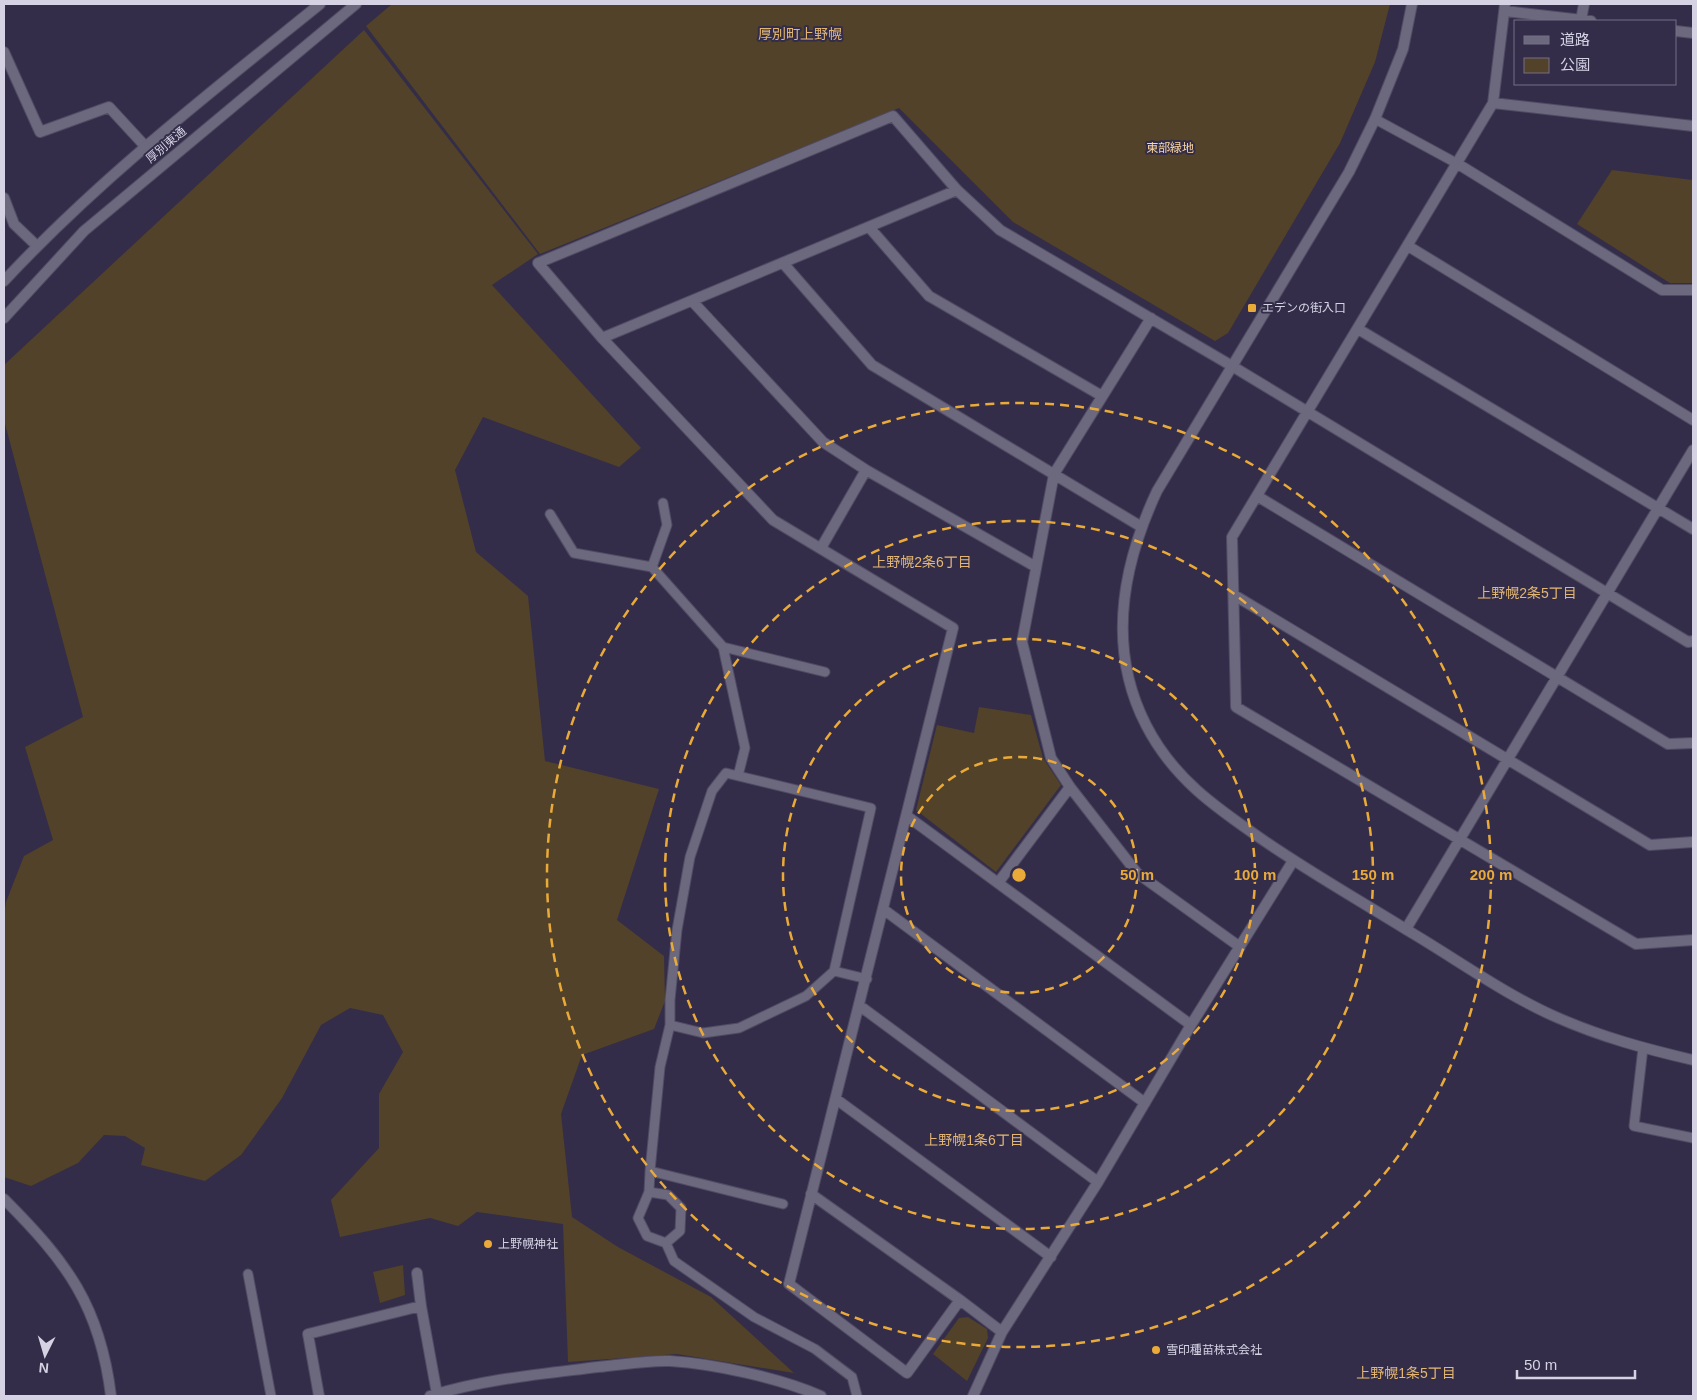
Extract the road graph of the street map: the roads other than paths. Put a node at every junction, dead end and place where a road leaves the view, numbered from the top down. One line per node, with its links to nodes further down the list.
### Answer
1 (320, 4): 14 (street, 厚別東通)
2 (356, 4): 25 (street, 厚別東通)
3 (1412, 4): 12 (street)
4 (1584, 4): 7 (street)
5 (1505, 7): 6 (street); 11 (street)
6 (1580, 20)
7 (1586, 20)
8 (1677, 31): 9 (street)
9 (1693, 33)
10 (4, 52): 14 (street)
11 (1492, 103): 13 (street); 15 (street)
12 (1375, 119): 15 (lane); 29 (street)
13 (1693, 126)
14 (145, 146): 19 (street, 厚別東通)
15 (1458, 164): 20 (street); 23 (street)
16 (957, 190): 18 (street); 26 (street); 28 (street)
17 (4, 198): 19 (street)
18 (869, 227): 21 (street); 30 (street)
19 (37, 246): 22 (street, 厚別東通)
20 (1408, 246): 27 (street); 32 (street)
21 (783, 263): 24 (street); 35 (street)
22 (4, 281)
23 (1693, 290)
24 (693, 302): 28 (street); 34 (street)
25 (4, 318)
26 (1151, 318): 29 (street); 30 (street)
27 (1358, 329): 31 (street); 38 (street)
28 (602, 338): 42 (street)
29 (1232, 366): 31 (street); 40 (street)
30 (1102, 396): 35 (street)
31 (1308, 412): 36 (street); 45 (street)
32 (1693, 420)
33 (1693, 450): 38 (street)
34 (866, 470): 42 (street); 44 (street)
35 (1054, 474): 40 (street); 44 (street)
36 (1257, 496): 46 (street); 50 (street)
37 (663, 503): 43 (lane)
38 (1658, 509): 41 (street); 45 (street)
39 (550, 514): 43 (lane)
40 (1140, 526): 58 (street)
41 (1693, 529)
42 (821, 548): 55 (street)
43 (652, 567): 48 (lane)
44 (1036, 567): 54 (street)
45 (1608, 593): 47 (street); 50 (street)
46 (1234, 595): 52 (street); 56 (street)
47 (1693, 641)
48 (723, 647): 49 (lane); 53 (lane)
49 (824, 672)
50 (1556, 677): 51 (street); 52 (street)
51 (1693, 743)
52 (1507, 759): 56 (street); 57 (street)
53 (738, 776): 64 (lane); 68 (lane)
54 (1070, 787): 59 (street); 63 (street)
55 (907, 816): 59 (street); 60 (street)
56 (1459, 840): 61 (street); 62 (street)
57 (1693, 842)
58 (1294, 861): 61 (street); 63 (street)
59 (998, 883): 67 (street)
60 (884, 909): 65 (street); 72 (street)
61 (1406, 929): 69 (street)
62 (1693, 940)
63 (1240, 948): 67 (street)
64 (834, 971): 65 (lane); 68 (lane)
65 (867, 979): 66 (street)
66 (860, 1006): 71 (street); 75 (street)
67 (1190, 1025): 72 (street)
68 (670, 1026): 74 (lane)
69 (1643, 1048): 70 (street); 73 (lane)
70 (1693, 1060)
71 (836, 1099): 77 (street); 81 (street)
72 (1145, 1103): 75 (street)
73 (1693, 1138)
74 (650, 1171): 76 (lane); 79 (lane)
75 (1098, 1182): 81 (street)
76 (648, 1192): 80 (lane); 80 (lane)
77 (812, 1194): 84 (street); 84 (street)
78 (4, 1199): 88 (street)
79 (783, 1204)
80 (666, 1243): 92 (lane)
81 (1051, 1257): 86 (street)
82 (417, 1273): 85 (street)
83 (248, 1274): 89 (lane)
84 (960, 1300): 86 (street)
85 (421, 1306): 87 (street); 90 (street)
86 (1002, 1332): 93 (street)
87 (433, 1395): 91 (street)
88 (111, 1396)
89 (271, 1396)
90 (319, 1396)
91 (821, 1396)
92 (857, 1396)
93 (973, 1396)

